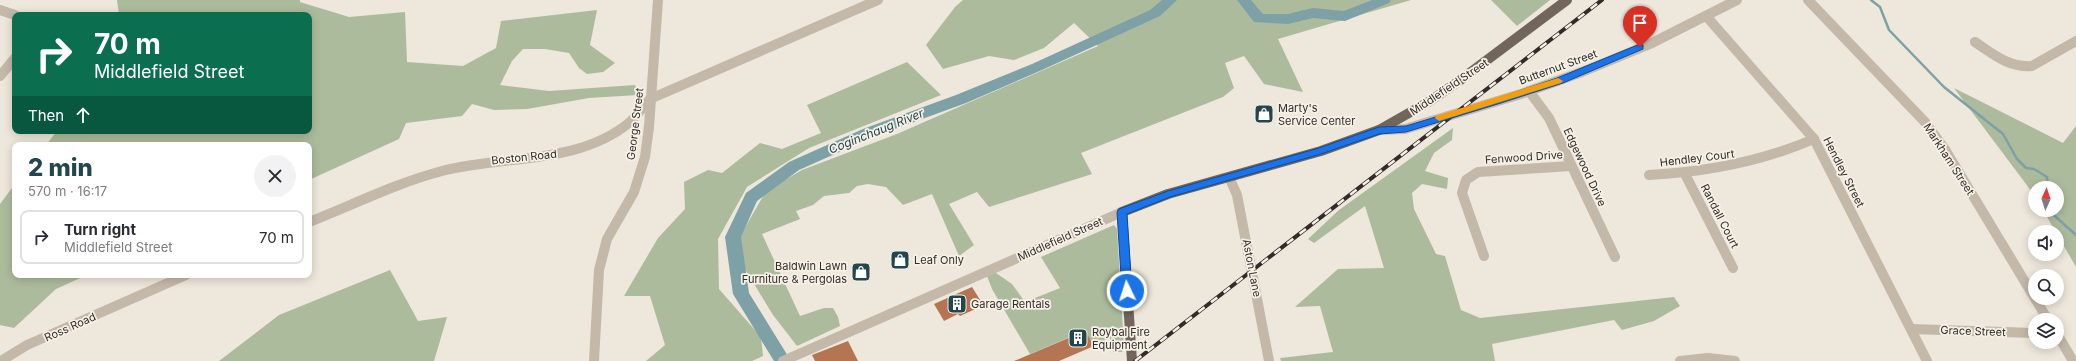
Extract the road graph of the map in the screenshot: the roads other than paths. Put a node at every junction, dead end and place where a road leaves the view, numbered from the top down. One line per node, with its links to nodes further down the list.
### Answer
1 (658, 0): 14 (street, George Street)
2 (878, 0): 14 (street)
3 (1567, 0): 15 (main road, Middlefield Street)
4 (1737, 0): 8 (street, Butternut Street)
5 (1808, 0): 27 (street, Markham Street)
6 (0, 10): 7 (street)
7 (12, 14)
8 (1706, 17): 13 (street, Butternut Street); 16 (street, Hendley Street)
9 (2076, 41): 10 (street)
10 (1976, 42)
11 (12, 62): 12 (street)
12 (0, 76)
13 (1528, 91): 15 (street, Butternut Street); 17 (street, Edgewood Drive)
14 (650, 99): 22 (street, Boston Road); 32 (street, George Street)
15 (1379, 130): 20 (main road, Middlefield Street)
16 (1814, 139): 18 (street, Hendley Court); 28 (street, Hendley Street)
17 (1571, 166): 23 (street, Fenwood Drive); 24 (street, Edgewood Drive)
18 (1685, 174): 19 (street, Hendley Court); 25 (street, Randall Court)
19 (1649, 175)
20 (1229, 177): 21 (main road, Middlefield Street); 35 (street, Aston Lane)
21 (1122, 212): 33 (street, Middlefield Street); 34 (main road)
22 (312, 221)
23 (1484, 256)
24 (1615, 257)
25 (1733, 268)
26 (179, 278): 31 (street, Ross Road)
27 (2044, 313)
28 (1911, 329): 29 (street, Grace Street); 38 (street, Hendley Street)
29 (2028, 333)
30 (2064, 346): 39 (street)
31 (1, 361)
32 (594, 361)
33 (783, 361)
34 (1132, 361)
35 (1269, 361)
36 (1680, 361): 37 (street)
37 (1735, 361)
38 (1927, 361)
39 (2073, 361)

